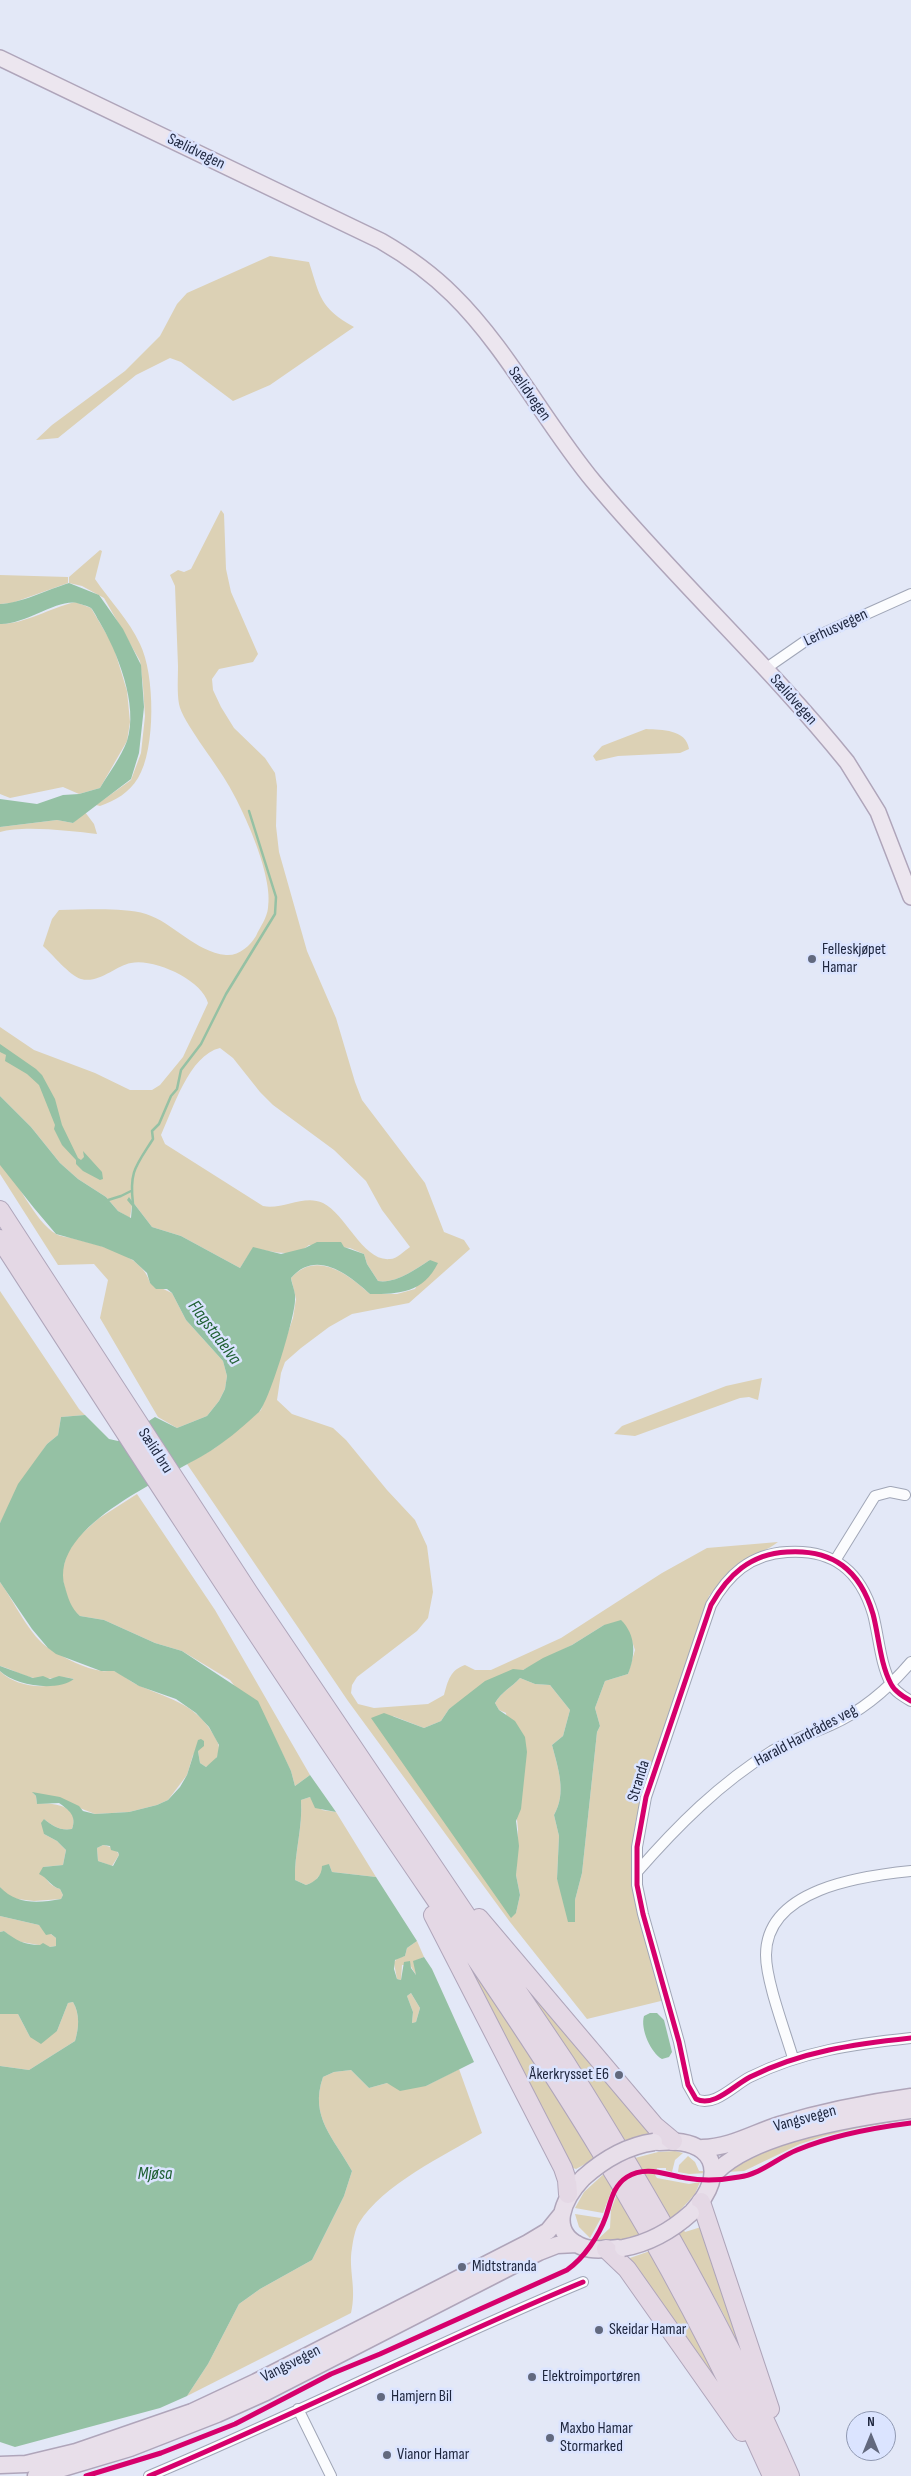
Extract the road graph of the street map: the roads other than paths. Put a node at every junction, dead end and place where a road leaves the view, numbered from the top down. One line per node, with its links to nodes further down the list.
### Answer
1 (0, 58): 3 (main road, Sælidvegen)
2 (911, 594): 3 (street, Lerhusvegen)
3 (764, 669): 4 (main road, Sælidvegen)
4 (911, 897)
5 (0, 1210): 7 (highway)
6 (0, 1239): 7 (highway)
7 (127, 1422): 13 (highway, Sælid bru)
8 (904, 1495): 9 (street)
9 (836, 1559): 11 (street); 15 (street, Stranda)
10 (911, 1662): 11 (street, Harald Hardrådes veg)
11 (892, 1686): 12 (street); 15 (street, Harald Hardrådes veg)
12 (911, 1701)
13 (423, 1868): 20 (highway); 23 (highway); 30 (highway); 31 (highway)
14 (911, 1871): 17 (street)
15 (637, 1872): 17 (street, Stranda)
16 (911, 2038): 17 (street)
17 (793, 2058)
18 (911, 2097): 21 (highway, Vangsvegen)
19 (911, 2110): 22 (highway, Vangsvegen)
20 (673, 2141): 21 (highway); 23 (highway, bridge)
21 (702, 2148): 22 (highway)
22 (712, 2177): 24 (highway)
23 (568, 2194): 25 (highway)
24 (696, 2207): 27 (highway, bridge); 30 (highway)
25 (561, 2215): 26 (highway); 32 (highway, Vangsvegen)
26 (577, 2244): 27 (highway); 34 (highway, Vangsvegen)
27 (615, 2248): 31 (highway)
28 (583, 2282): 29 (street)
29 (298, 2410): 35 (street); 36 (street)
30 (773, 2437): 38 (highway)
31 (760, 2450): 37 (highway)
32 (0, 2465): 33 (highway)
33 (6, 2476)
34 (36, 2476)
35 (149, 2476)
36 (331, 2476)
37 (772, 2476)
38 (790, 2476)

